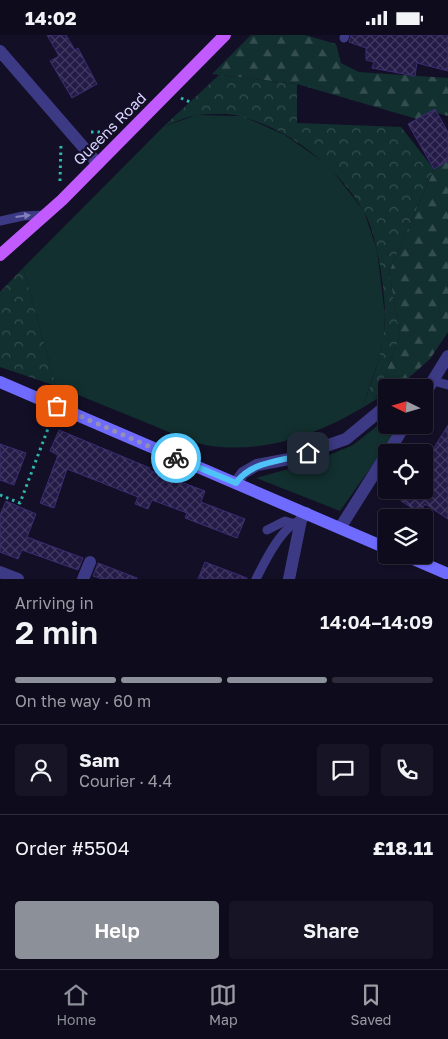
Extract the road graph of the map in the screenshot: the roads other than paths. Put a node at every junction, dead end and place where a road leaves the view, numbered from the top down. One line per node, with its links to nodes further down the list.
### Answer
1 (225, 35): 3 (main road, Queens Road)
2 (0, 51): 3 (street)
3 (98, 164): 4 (main road, Queens Road)
4 (46, 215): 5 (lane, one-way to 4); 6 (main road, Queens Road)
5 (0, 221)
6 (15, 241): 7 (main road, Queens Road); 8 (main road, Queens Road)
7 (0, 249)
8 (0, 255)
9 (448, 356): 10 (street)
10 (433, 381): 12 (lane)
11 (0, 383): 15 (main road)
12 (448, 385)
13 (378, 413): 15 (street)
14 (378, 468): 17 (street)
15 (236, 483): 16 (main road)
16 (300, 519): 17 (main road); 18 (lane); 26 (lane); 27 (street)
17 (340, 528): 19 (main road)
18 (267, 530)
19 (378, 544)
20 (90, 562): 25 (street)
21 (425, 564): 23 (main road)
22 (0, 572): 24 (street)
23 (448, 574)
24 (18, 579)
25 (83, 579)
26 (256, 579)
27 (289, 579)

